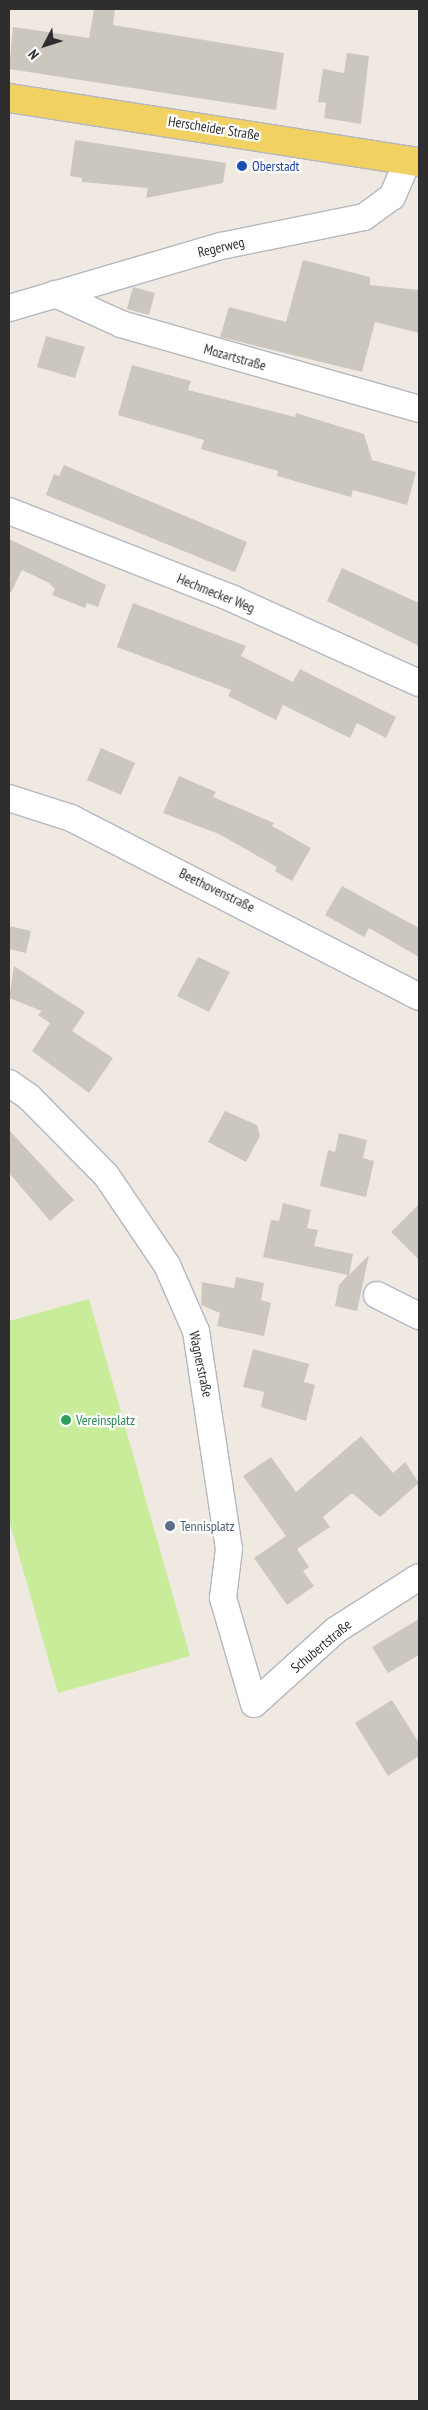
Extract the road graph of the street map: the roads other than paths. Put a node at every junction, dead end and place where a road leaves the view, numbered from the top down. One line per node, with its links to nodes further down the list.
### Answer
1 (9, 98): 2 (main road, Herscheider Straße)
2 (413, 161): 3 (street, Regerweg)
3 (55, 294): 4 (street, Regerweg); 5 (street, Mozartstraße)
4 (9, 308)
5 (419, 409)
6 (9, 511): 7 (street, Hechmecker Weg)
7 (419, 683)
8 (9, 798): 9 (street, Beethovenstraße)
9 (419, 997)
10 (9, 1083): 14 (street, Wagnerstraße)
11 (378, 1296): 12 (street)
12 (419, 1316)
13 (419, 1577): 14 (street, Schubertstraße)
14 (254, 1704)

